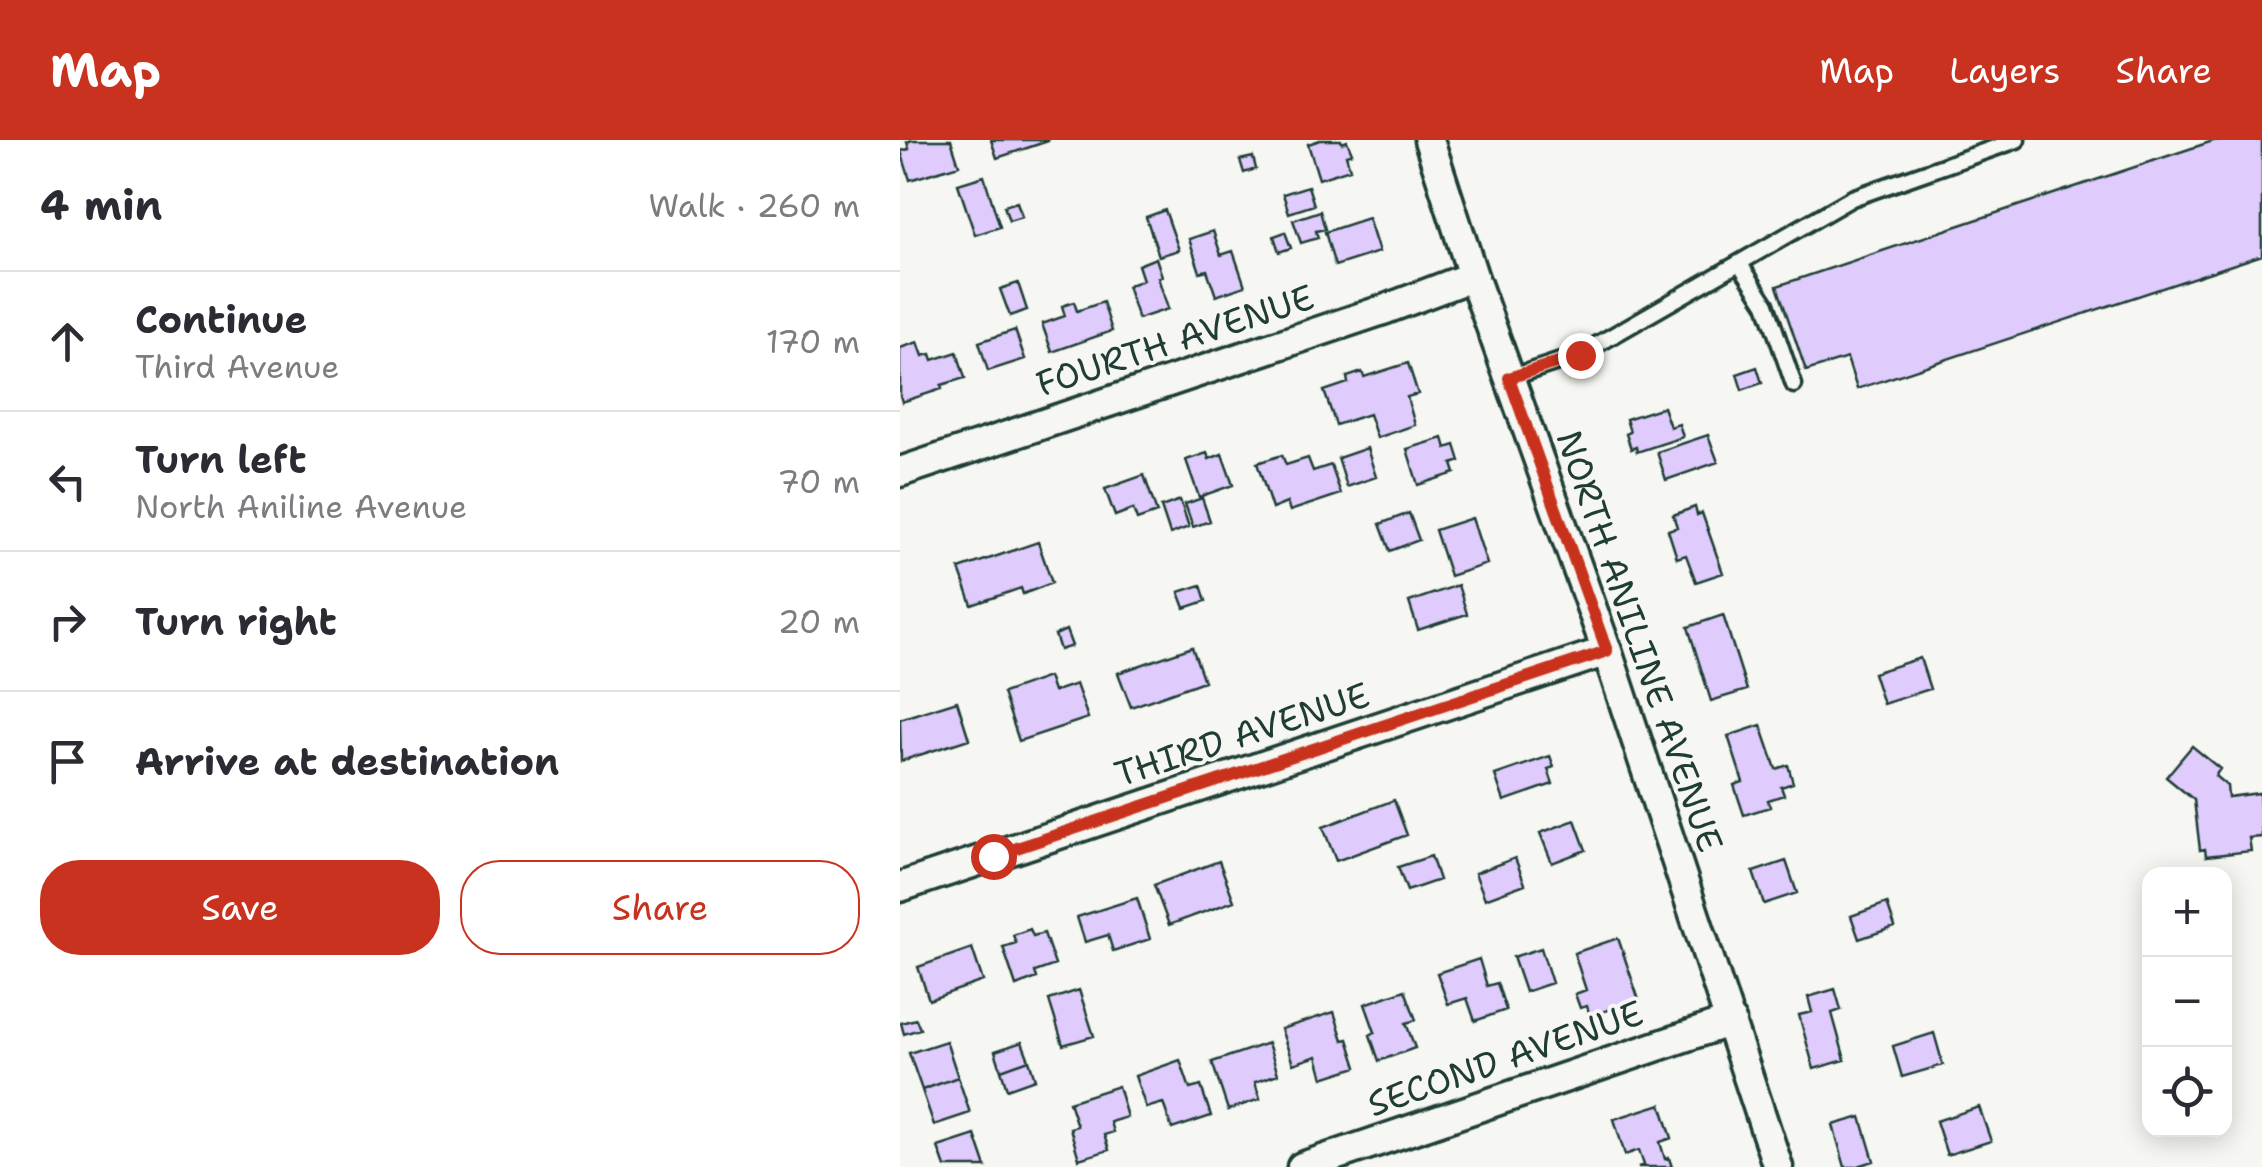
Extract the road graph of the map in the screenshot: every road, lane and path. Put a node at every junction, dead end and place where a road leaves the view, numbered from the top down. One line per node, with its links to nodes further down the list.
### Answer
1 (1429, 140): 4 (street, NORTH ANILINE AVENUE)
2 (2017, 140): 3 (lane)
3 (1740, 264): 5 (lane); 6 (lane)
4 (1472, 276): 5 (street, NORTH ANILINE AVENUE); 7 (street, FOURTH AVENUE)
5 (1509, 378): 8 (street, NORTH ANILINE AVENUE)
6 (1794, 385)
7 (900, 472)
8 (1607, 651): 9 (street, THIRD AVENUE); 10 (street, NORTH ANILINE AVENUE)
9 (900, 888)
10 (1731, 1020): 11 (street, SECOND AVENUE); 12 (street, NORTH ANILINE AVENUE)
11 (1302, 1167)
12 (1778, 1167)

